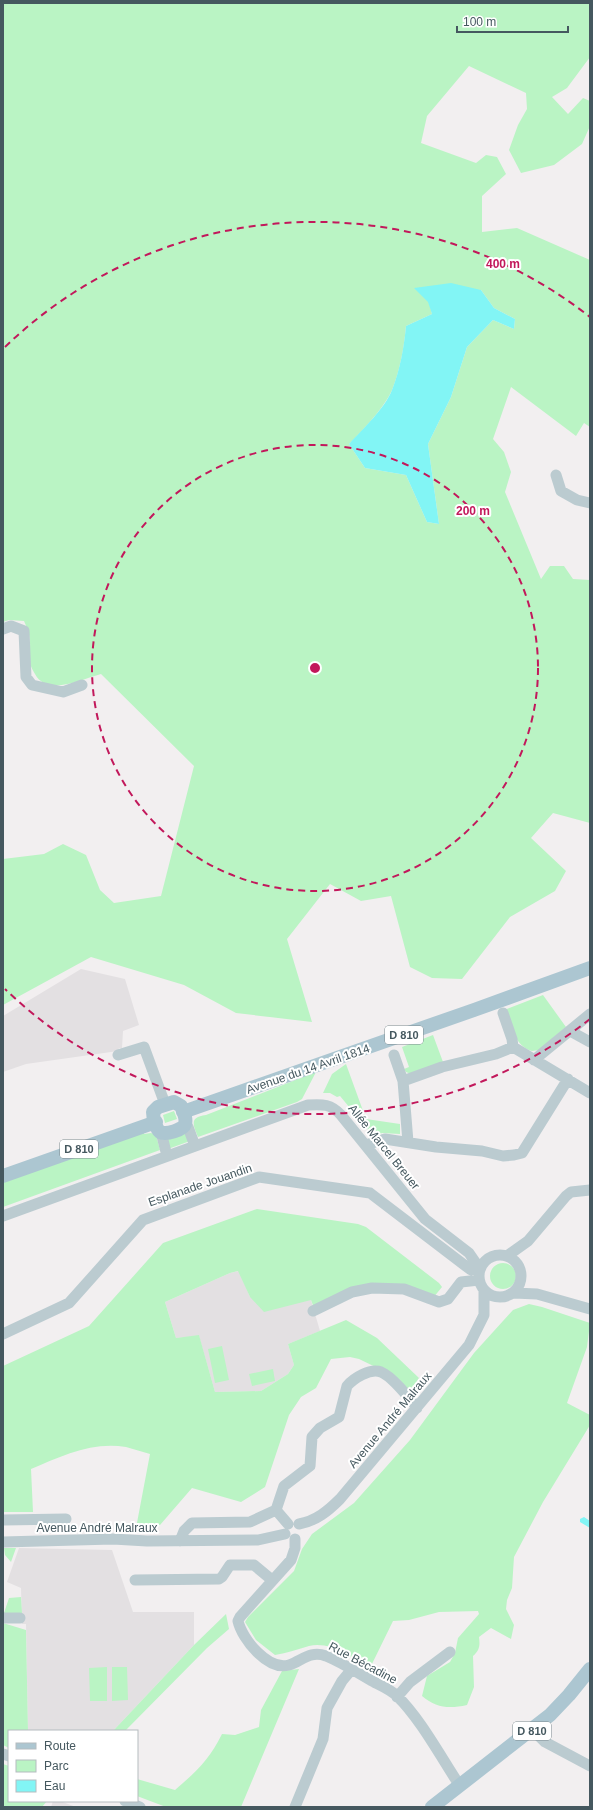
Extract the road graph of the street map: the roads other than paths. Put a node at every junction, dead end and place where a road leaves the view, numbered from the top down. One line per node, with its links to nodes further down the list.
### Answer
1 (556, 475): 2 (street)
2 (590, 503)
3 (3, 629): 4 (street)
4 (82, 686)
5 (590, 968): 18 (main road, Avenue du 14 Avril 1814 / D 810)
6 (503, 1013): 10 (street)
7 (590, 1014): 8 (street)
8 (570, 1031): 9 (street); 13 (street)
9 (590, 1042)
10 (513, 1047): 13 (street); 15 (street)
11 (118, 1055): 17 (street)
12 (394, 1055): 15 (street)
13 (534, 1060): 14 (street)
14 (568, 1079): 16 (street); 20 (street)
15 (403, 1081): 20 (street)
16 (590, 1092)
17 (165, 1104): 18 (main road); 19 (main road)
18 (184, 1118): 19 (main road, Avenue du 14 Avril 1814); 22 (street)
19 (158, 1127): 23 (street); 24 (main road, Avenue du 14 Avril 1814 / D 810)
20 (408, 1142): 21 (street)
21 (366, 1145): 22 (street, Allée Marcel Breuer); 28 (street, Allée Marcel Breuer)
22 (195, 1146): 23 (street, Allée Marcel Breuer)
23 (167, 1156): 26 (street, Allée Marcel Breuer)
24 (3, 1176)
25 (590, 1190): 27 (street)
26 (3, 1216)
27 (528, 1241): 29 (street); 31 (street)
28 (469, 1254): 30 (street, Allée Marcel Breuer); 32 (street, Allée Marcel Breuer)
29 (507, 1256): 30 (street); 31 (street)
30 (490, 1258): 32 (street)
31 (521, 1272): 34 (street); 35 (street)
32 (477, 1273): 33 (street); 38 (street); 40 (street, Esplanade Jouandin)
33 (484, 1290): 36 (street); 39 (street, Avenue André Malraux)
34 (514, 1293): 35 (street); 36 (street)
35 (537, 1294): 37 (street)
36 (502, 1297): 39 (street, Avenue André Malraux)
37 (589, 1307)
38 (313, 1311)
39 (484, 1314): 41 (street, Avenue André Malraux)
40 (3, 1334)
41 (417, 1408): 42 (street); 45 (street, Avenue André Malraux)
42 (276, 1510): 45 (street); 46 (street)
43 (66, 1519): 44 (street)
44 (3, 1520)
45 (294, 1531): 46 (street, Avenue André Malraux); 49 (street, Rue Bécadine)
46 (180, 1541): 47 (street, Avenue André Malraux)
47 (3, 1542)
48 (135, 1580): 49 (street)
49 (272, 1580): 53 (street, Rue Bécadine)
50 (3, 1618): 51 (street)
51 (20, 1618)
52 (450, 1652): 55 (street)
53 (352, 1669): 55 (street, Rue Bécadine); 61 (street)
54 (590, 1669): 56 (main road, D 810)
55 (398, 1697): 58 (street, Rue Bécadine)
56 (534, 1730): 57 (street); 58 (main road, D 810)
57 (590, 1766)
58 (460, 1786): 62 (main road, D 810)
59 (128, 1802): 60 (street)
60 (140, 1807)
61 (295, 1807)
62 (432, 1807)

